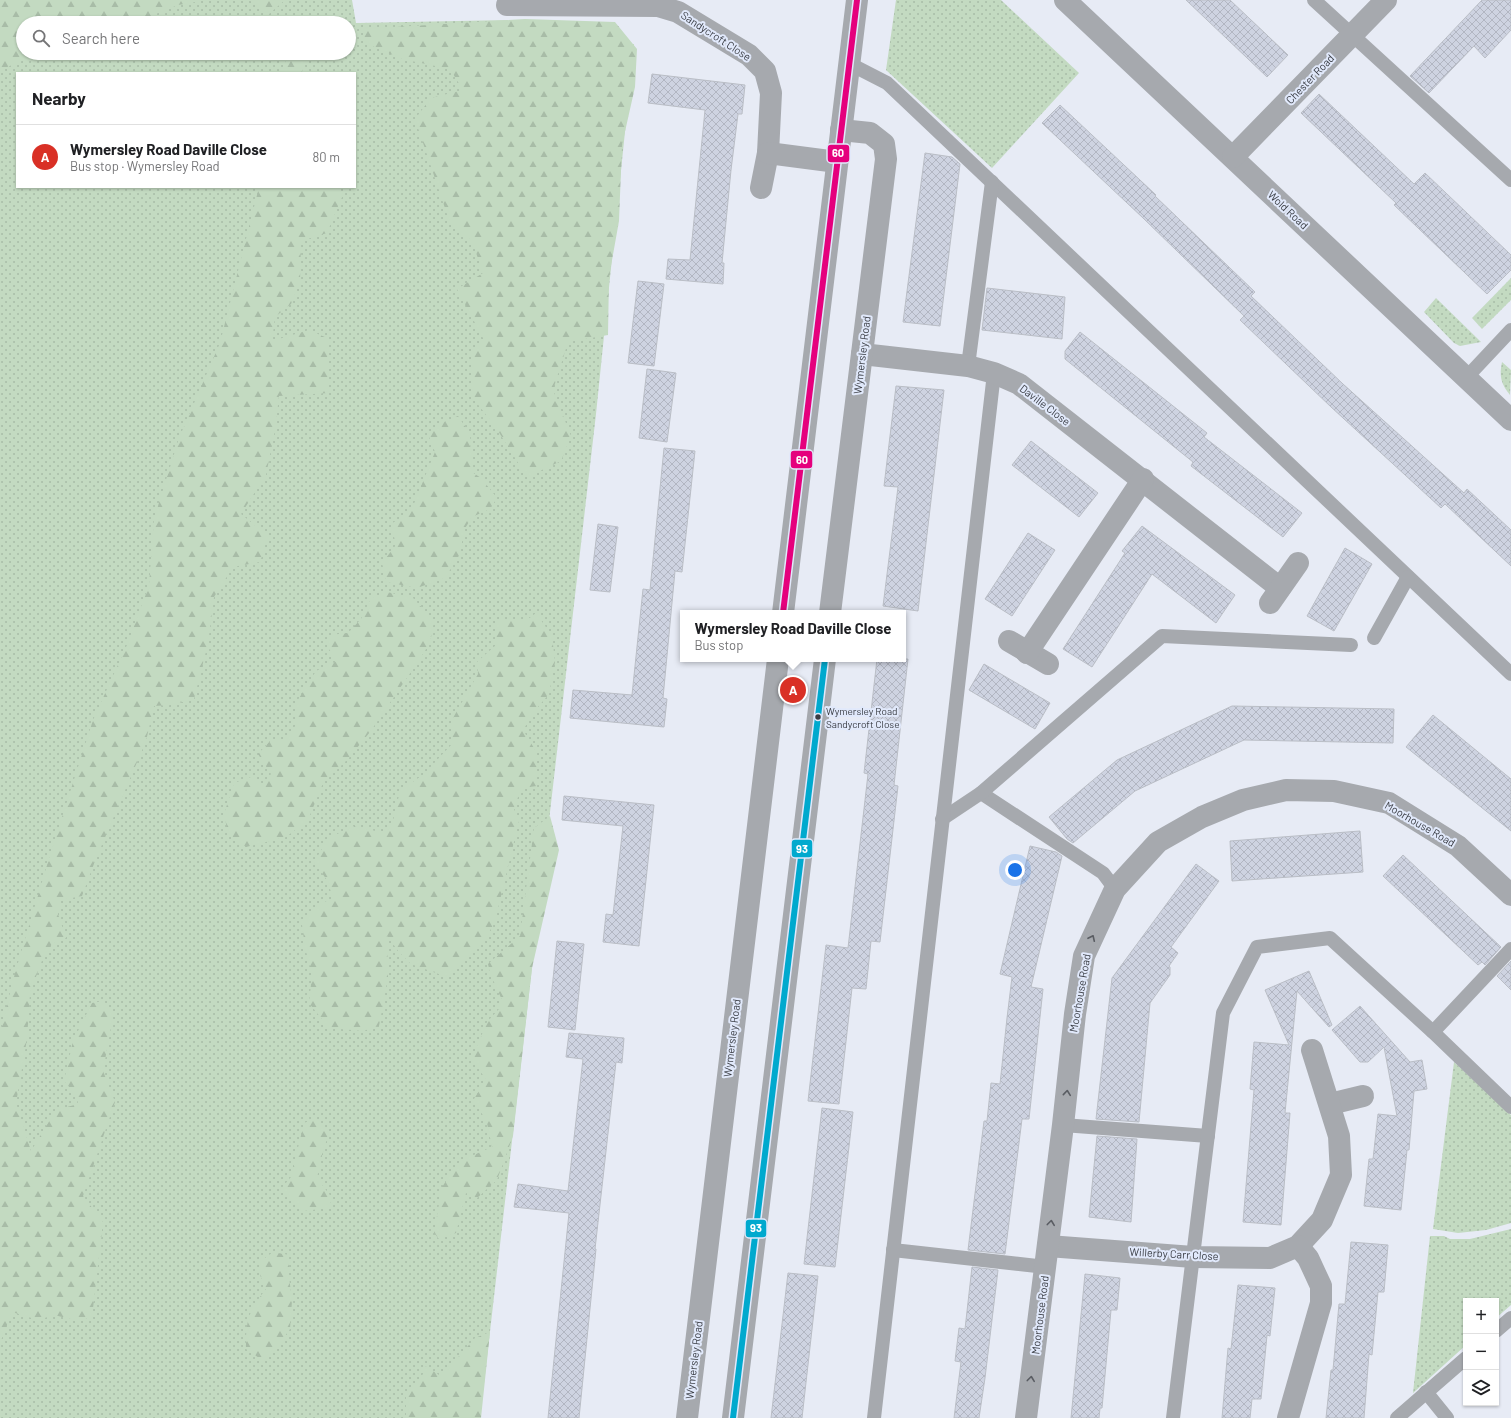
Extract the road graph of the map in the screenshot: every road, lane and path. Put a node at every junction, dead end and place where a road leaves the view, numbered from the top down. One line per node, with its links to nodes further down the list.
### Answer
1 (856, 0): 8 (street)
2 (1065, 0): 11 (street, Wold Road)
3 (1314, 0): 7 (lane)
4 (1386, 0): 7 (street, Chester Road)
5 (534, 3): 6 (street, Sandycroft Close); 10 (street, Sandycroft Close)
6 (507, 5)
7 (1352, 35): 11 (street, Chester Road); 13 (lane)
8 (848, 63): 9 (street); 14 (lane)
9 (840, 130): 12 (street); 17 (street, Wymersley Road)
10 (768, 153): 12 (street); 15 (street, Sandycroft Close)
11 (1233, 157): 20 (street, Wold Road)
12 (837, 162): 25 (street)
13 (1511, 180)
14 (992, 182): 18 (lane); 24 (lane)
15 (761, 188)
16 (1511, 330): 20 (lane)
17 (862, 354): 18 (street, Daville Close); 26 (street, Wymersley Road)
18 (968, 366): 19 (street, Daville Close)
19 (994, 374): 22 (street, Daville Close); 36 (lane)
20 (1466, 378): 21 (street, Wold Road)
21 (1511, 420)
22 (1142, 479): 23 (street, Daville Close); 30 (street)
23 (1298, 563)
24 (1408, 577): 27 (lane); 34 (lane)
25 (783, 610)
26 (830, 610)
27 (1374, 638)
28 (1009, 641): 30 (street)
29 (1351, 645): 35 (lane)
30 (1027, 653): 33 (street)
31 (778, 662): 56 (street, Wymersley Road)
32 (825, 662): 57 (street)
33 (1048, 664)
34 (1511, 674)
35 (981, 793): 36 (lane); 37 (lane)
36 (942, 819): 49 (lane)
37 (1115, 889): 38 (street, Moorhouse Road); 45 (street, Moorhouse Road, one-way to 37)
38 (1511, 895)
39 (1511, 949): 40 (lane)
40 (1433, 1032): 44 (lane); 46 (lane)
41 (1312, 1050): 43 (street, Willerby Carr Close)
42 (1363, 1096): 43 (street)
43 (1330, 1104): 48 (street, Willerby Carr Close)
44 (1511, 1107)
45 (1063, 1125): 46 (lane); 47 (street, Moorhouse Road, one-way to 45)
46 (1208, 1136): 50 (lane)
47 (1048, 1246): 50 (street, Willerby Carr Close); 51 (street, Moorhouse Road)
48 (1298, 1246): 50 (street, Willerby Carr Close); 61 (street)
49 (893, 1250): 51 (lane); 58 (lane)
50 (1193, 1257): 60 (lane)
51 (1046, 1267): 59 (street, Moorhouse Road, one-way to 51)
52 (1511, 1318): 53 (lane)
53 (1499, 1328)
54 (1463, 1361): 55 (lane)
55 (1426, 1392): 62 (lane); 63 (lane)
56 (687, 1418)
57 (733, 1418)
58 (874, 1418)
59 (1026, 1418)
60 (1173, 1418)
61 (1288, 1418)
62 (1397, 1418)
63 (1447, 1418)

